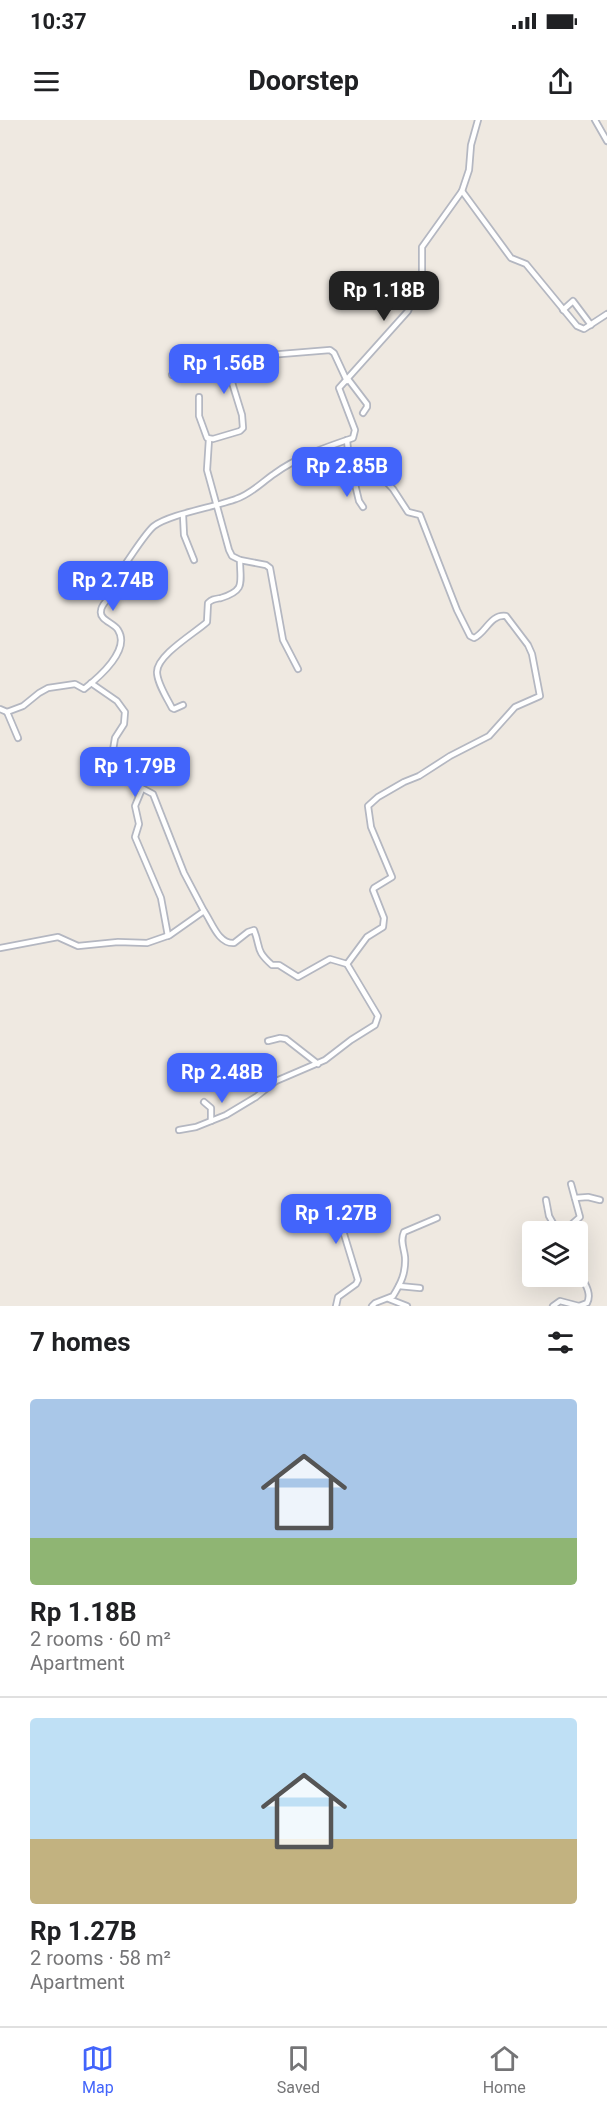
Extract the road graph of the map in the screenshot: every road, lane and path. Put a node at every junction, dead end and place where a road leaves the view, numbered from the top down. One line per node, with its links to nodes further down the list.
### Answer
1 (478, 120): 4 (street)
2 (595, 120): 3 (street)
3 (607, 141)
4 (462, 191): 5 (street); 10 (street)
5 (563, 310): 7 (street); 7 (street)
6 (607, 314): 7 (street)
7 (591, 325)
8 (226, 363): 9 (street); 10 (street); 13 (street)
9 (172, 375)
10 (347, 380): 12 (street); 14 (street)
11 (199, 397): 13 (street)
12 (363, 412)
13 (208, 439): 16 (street)
14 (347, 440): 15 (street); 16 (street)
15 (353, 476): 17 (street); 31 (street)
16 (216, 505): 18 (street); 20 (street)
17 (363, 507)
18 (183, 515): 19 (street); 22 (street)
19 (194, 560)
20 (240, 560): 21 (street); 23 (street)
21 (298, 669)
22 (91, 683): 25 (street); 27 (street)
23 (183, 705)
24 (0, 709): 25 (street)
25 (7, 712): 26 (street)
26 (18, 738)
27 (142, 789): 28 (street); 29 (street)
28 (204, 911): 29 (street); 31 (street)
29 (168, 936): 30 (street)
30 (0, 948)
31 (347, 964): 33 (street)
32 (268, 1041): 33 (street)
33 (318, 1064): 35 (street)
34 (204, 1102): 35 (street)
35 (211, 1121): 36 (street)
36 (179, 1130)
37 (571, 1184): 38 (street)
38 (575, 1198): 40 (street); 44 (street)
39 (546, 1200): 43 (street)
40 (600, 1200)
41 (357, 1207): 49 (street)
42 (437, 1218): 45 (street)
43 (552, 1221)
44 (575, 1221)
45 (399, 1286): 47 (street); 48 (street)
46 (586, 1287): 53 (street)
47 (420, 1288)
48 (389, 1299): 50 (street); 51 (street)
49 (336, 1306)
50 (372, 1306)
51 (407, 1306)
52 (553, 1306): 53 (street)
53 (579, 1306)

